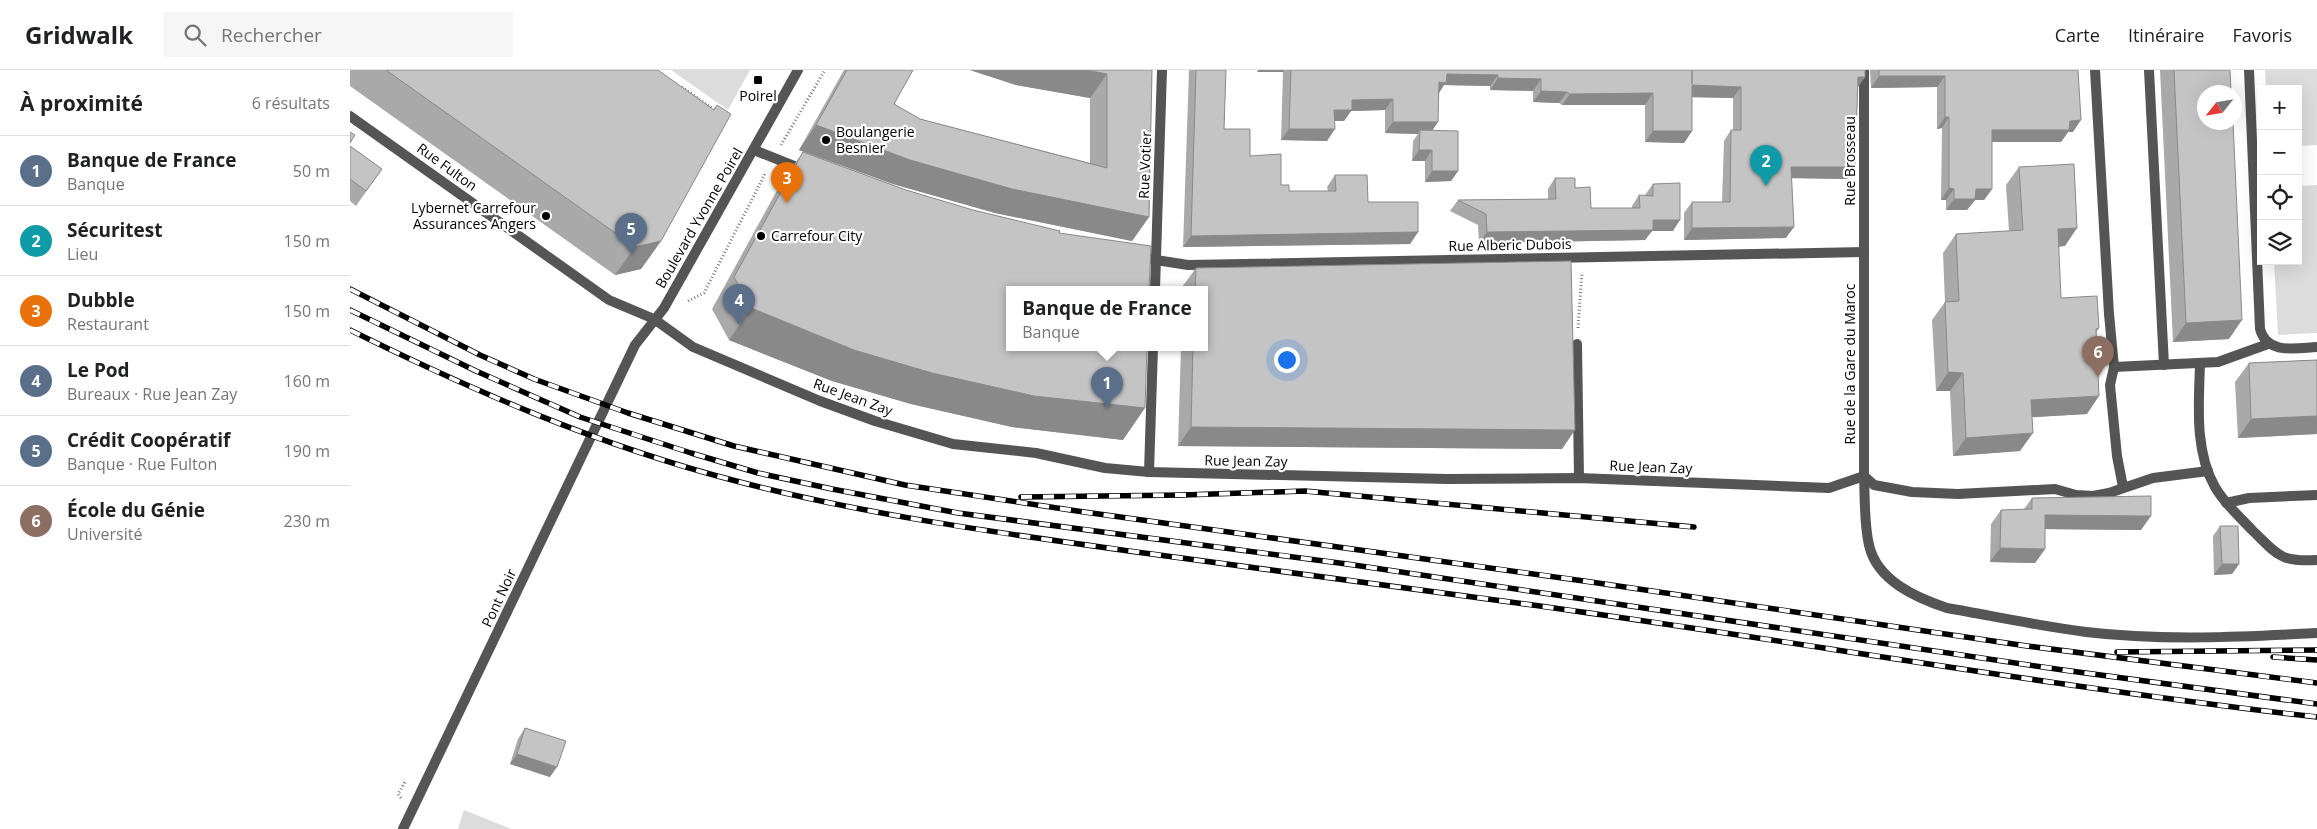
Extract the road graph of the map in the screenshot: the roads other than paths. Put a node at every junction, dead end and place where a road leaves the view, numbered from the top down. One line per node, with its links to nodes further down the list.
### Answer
1 (798, 70): 8 (street, Boulevard Yvonne Poirel)
2 (1162, 70): 12 (street, Rue Votier)
3 (1864, 70): 10 (street, Rue Brosseau)
4 (2095, 70): 21 (street)
5 (2149, 70): 20 (street)
6 (2249, 70): 16 (street)
7 (350, 116): 14 (street, Rue Fulton)
8 (754, 150): 9 (street); 14 (street, Boulevard Yvonne Poirel)
9 (815, 174)
10 (1864, 252): 12 (street, Rue Alberic Dubois); 25 (street, Rue de la Gare du Maroc)
11 (1123, 255): 12 (street, Rue Alberic Dubois)
12 (1157, 261): 13 (street, Rue Votier)
13 (1155, 286)
14 (654, 319): 22 (street, Boulevard Yvonne Poirel); 24 (street, Rue Jean Zay)
15 (1577, 339): 26 (street)
16 (2268, 344): 17 (street); 19 (street)
17 (2317, 347)
18 (1154, 351): 24 (street)
19 (2200, 363): 20 (street); 23 (street)
20 (2164, 365): 21 (street)
21 (2114, 367): 27 (street)
22 (619, 377): 32 (street, Pont Noir)
23 (2208, 471): 27 (street); 29 (street)
24 (1149, 472): 26 (street, Rue Jean Zay)
25 (1864, 476): 26 (street, Rue Jean Zay); 27 (street); 31 (street, Rue de la Gare du Maroc)
26 (1579, 478)
27 (2123, 487)
28 (2317, 495): 29 (street)
29 (2226, 502): 30 (street)
30 (2317, 560)
31 (2317, 633)
32 (402, 829)

